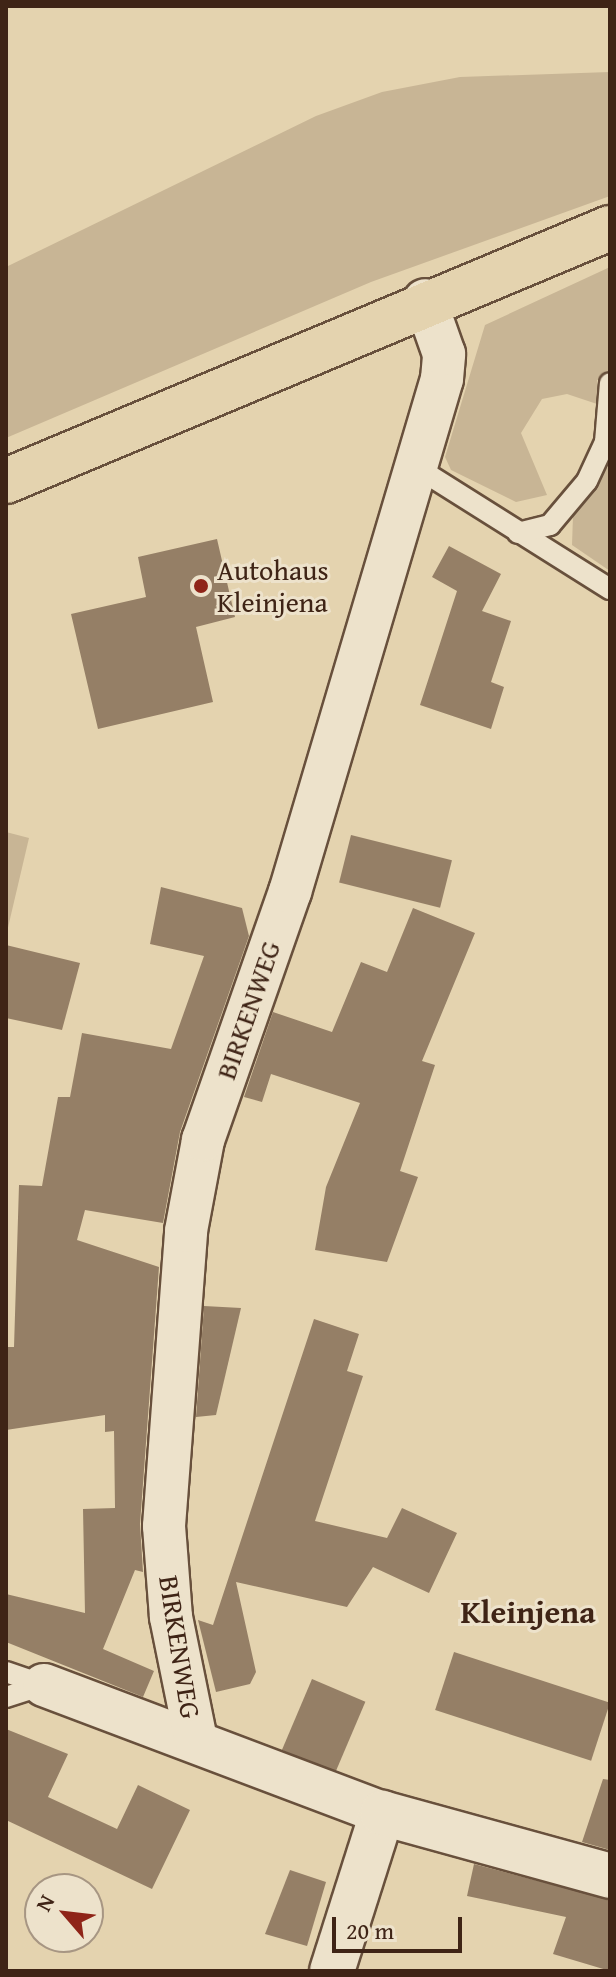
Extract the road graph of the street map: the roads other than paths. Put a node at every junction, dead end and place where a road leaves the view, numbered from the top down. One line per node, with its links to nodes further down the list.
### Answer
1 (610, 228): 2 (main road)
2 (425, 300): 4 (street, BIRKENWEG); 5 (main road)
3 (610, 383): 6 (lane)
4 (416, 467): 6 (lane); 9 (street, BIRKENWEG)
5 (6, 481)
6 (518, 533): 7 (lane)
7 (610, 589)
8 (19, 1685): 9 (street)
9 (196, 1740): 10 (street)
10 (382, 1813): 11 (street); 12 (street)
11 (610, 1876)
12 (332, 1971)

